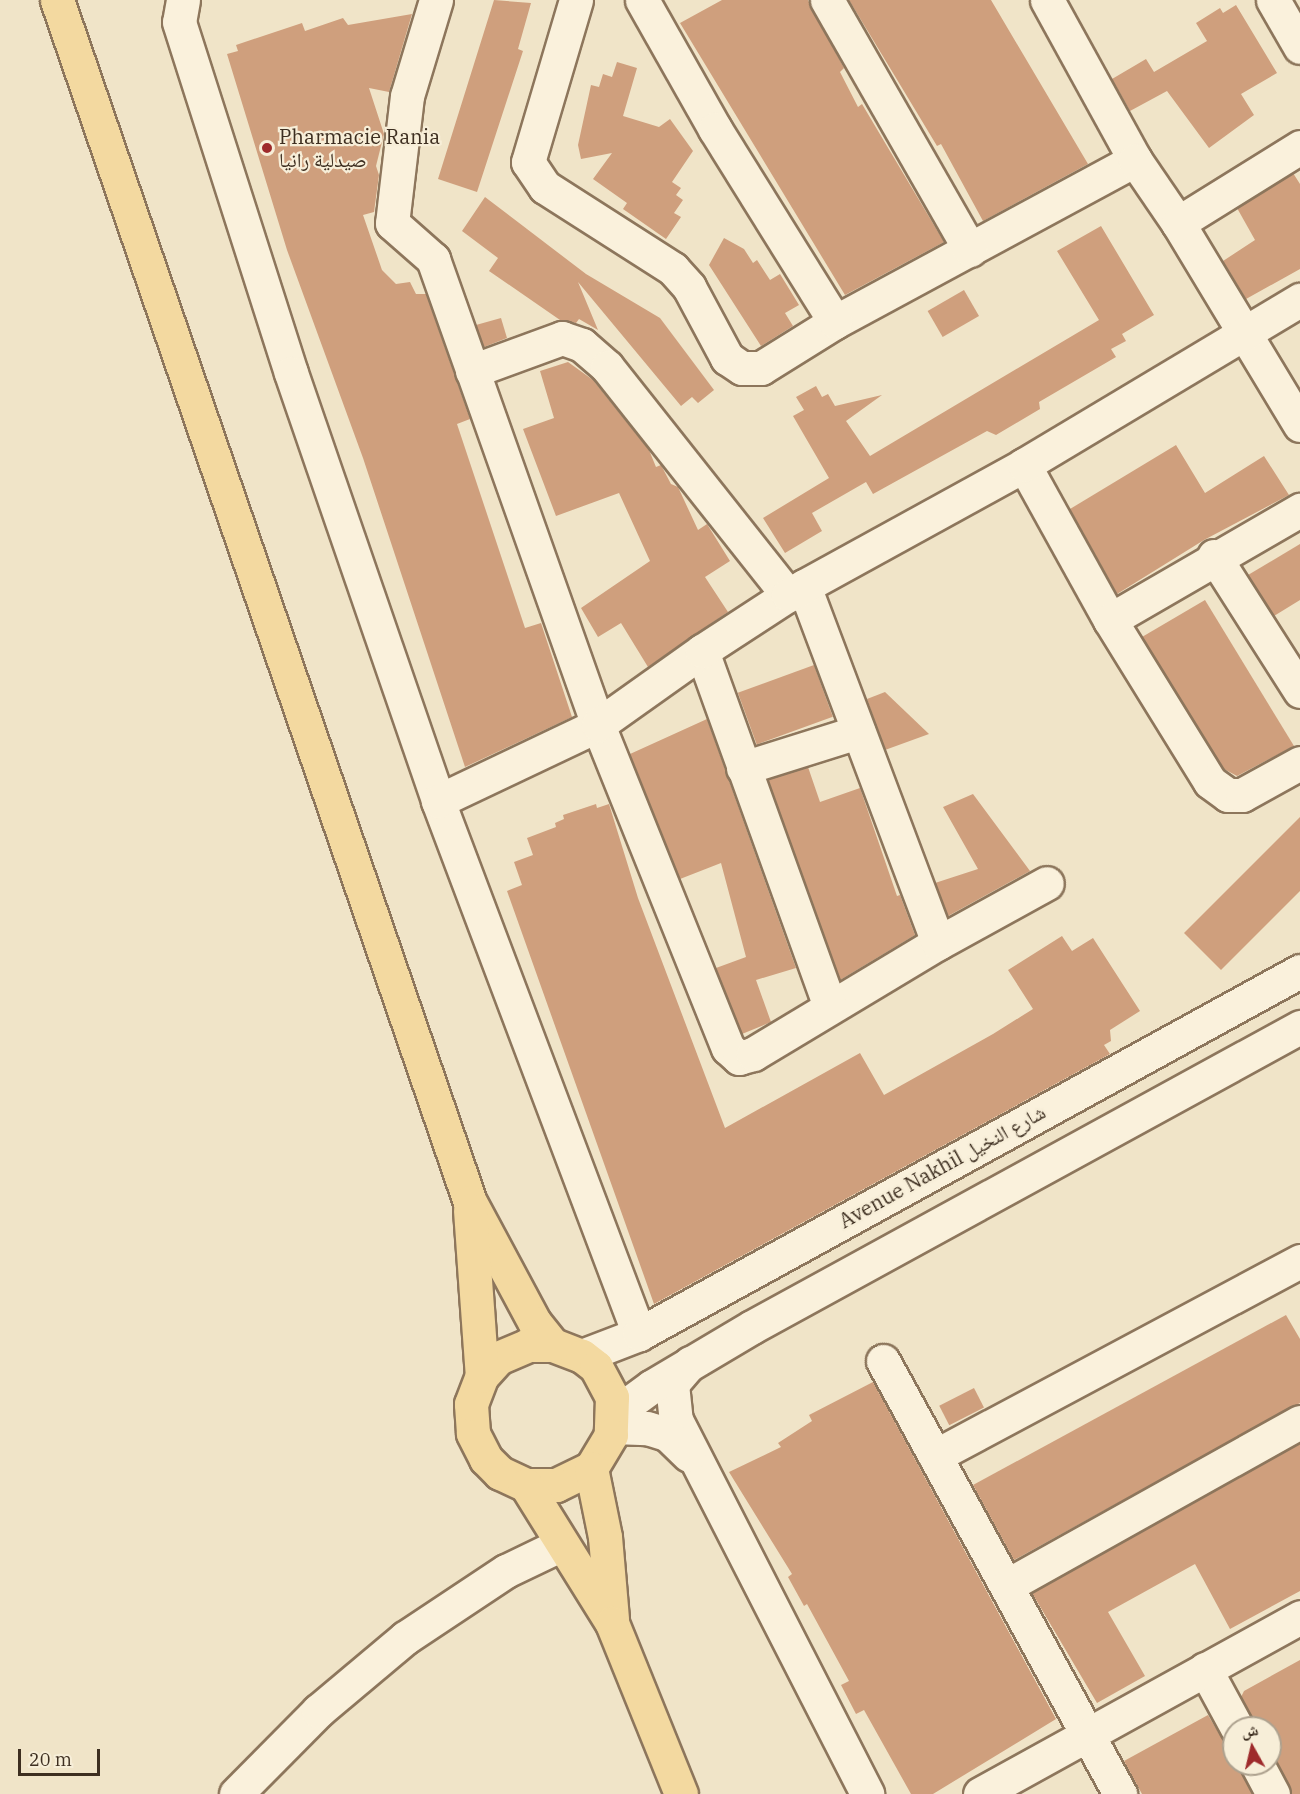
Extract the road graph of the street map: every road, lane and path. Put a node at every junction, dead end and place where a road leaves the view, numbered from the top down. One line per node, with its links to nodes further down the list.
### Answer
1 (57, 0): 36 (main road)
2 (183, 0): 30 (street)
3 (436, 0): 17 (street)
4 (576, 0): 15 (street)
5 (642, 0): 15 (street)
6 (827, 0): 13 (street)
7 (1047, 0): 11 (street)
8 (1273, 0): 9 (street)
9 (1300, 47)
10 (1300, 147): 12 (street)
11 (1135, 160): 12 (street); 13 (street)
12 (1178, 223): 16 (street)
13 (970, 250): 15 (street)
14 (1300, 300): 16 (street)
15 (835, 322)
16 (1243, 334): 18 (street); 19 (street)
17 (472, 371): 22 (street); 26 (street)
18 (1300, 425)
19 (1024, 465): 22 (street); 23 (street)
20 (1300, 510): 21 (street)
21 (1214, 556): 23 (street); 25 (street)
22 (796, 591): 24 (street); 27 (street)
23 (1110, 620): 28 (street)
24 (702, 651): 26 (street); 29 (street)
25 (1300, 691)
26 (598, 725): 30 (street); 34 (street)
27 (858, 732): 29 (street); 32 (street)
28 (1300, 763)
29 (743, 768): 34 (street)
30 (438, 801): 38 (street)
31 (1047, 883): 32 (street)
32 (938, 943): 34 (street)
33 (1300, 970): 38 (street, Avenue Nakhil شارع النخيل)
34 (831, 1006)
35 (1300, 1027): 41 (street)
36 (470, 1202): 39 (main road); 42 (main road)
37 (1297, 1268): 45 (street)
38 (639, 1334): 39 (street, Avenue Nakhil شارع النخيل)
39 (568, 1350): 42 (main road); 43 (main road)
40 (883, 1361): 45 (street)
41 (690, 1363): 43 (street); 46 (street)
42 (482, 1376): 48 (main road)
43 (614, 1421): 46 (street); 47 (main road)
44 (1300, 1422): 50 (street)
45 (935, 1456): 50 (street)
46 (697, 1466): 59 (street)
47 (591, 1468): 48 (main road); 52 (main road)
48 (526, 1485): 49 (main road)
49 (562, 1544): 52 (main road); 57 (street)
50 (1008, 1585): 55 (street)
51 (1300, 1617): 53 (street)
52 (612, 1623): 58 (main road)
53 (1205, 1669): 54 (street); 55 (street)
54 (1230, 1716)
55 (1087, 1735): 60 (street); 61 (street)
56 (1263, 1776): 62 (street)
57 (236, 1794)
58 (681, 1794)
59 (867, 1794)
60 (980, 1794)
61 (1120, 1794)
62 (1273, 1794)

